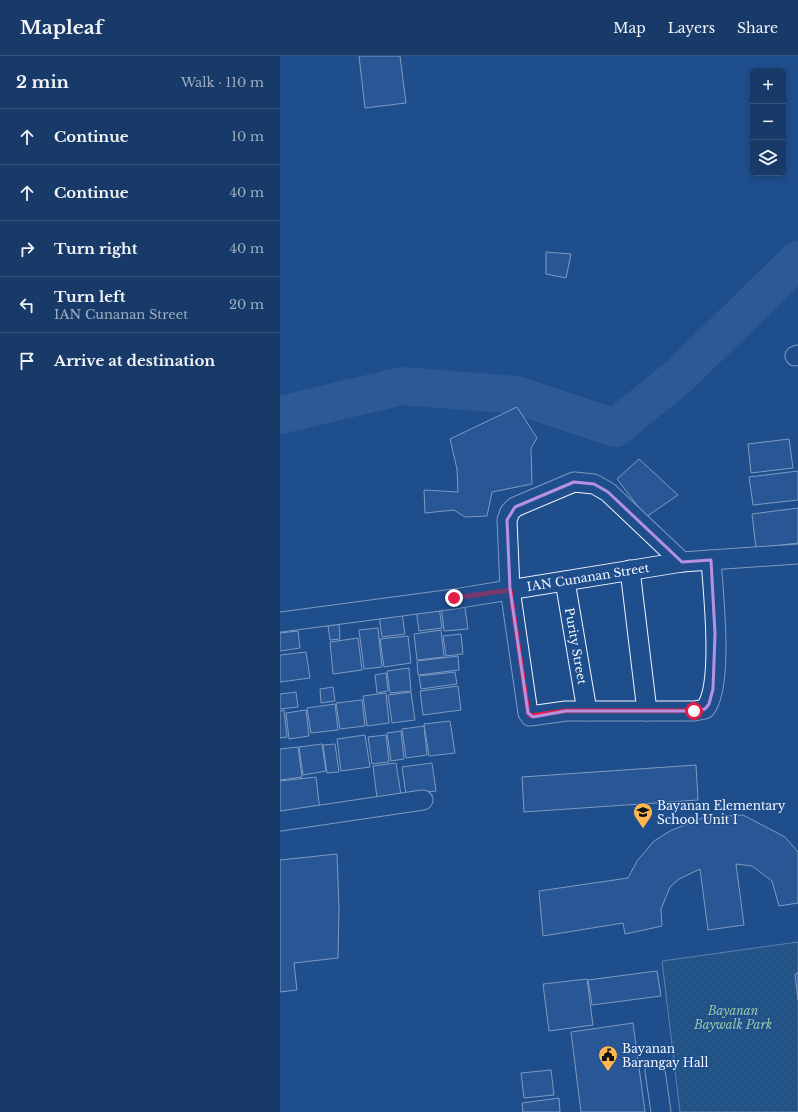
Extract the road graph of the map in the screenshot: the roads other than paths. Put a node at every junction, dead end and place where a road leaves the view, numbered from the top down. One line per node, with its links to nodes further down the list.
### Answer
1 (798, 554): 2 (street, IAN Cunanan Street)
2 (711, 560): 3 (street, IAN Cunanan Street); 9 (street)
3 (682, 562): 4 (street, IAN Cunanan Street); 6 (street)
4 (630, 570): 5 (street, IAN Cunanan Street); 9 (street)
5 (565, 581): 6 (street, IAN Cunanan Street); 8 (street, Purity Street)
6 (510, 590): 7 (street, IAN Cunanan Street); 8 (street)
7 (280, 622)
8 (587, 711): 9 (street)
9 (646, 711)
10 (423, 800): 11 (street)
11 (280, 820)
12 (655, 1071): 13 (street)
13 (661, 1112)

